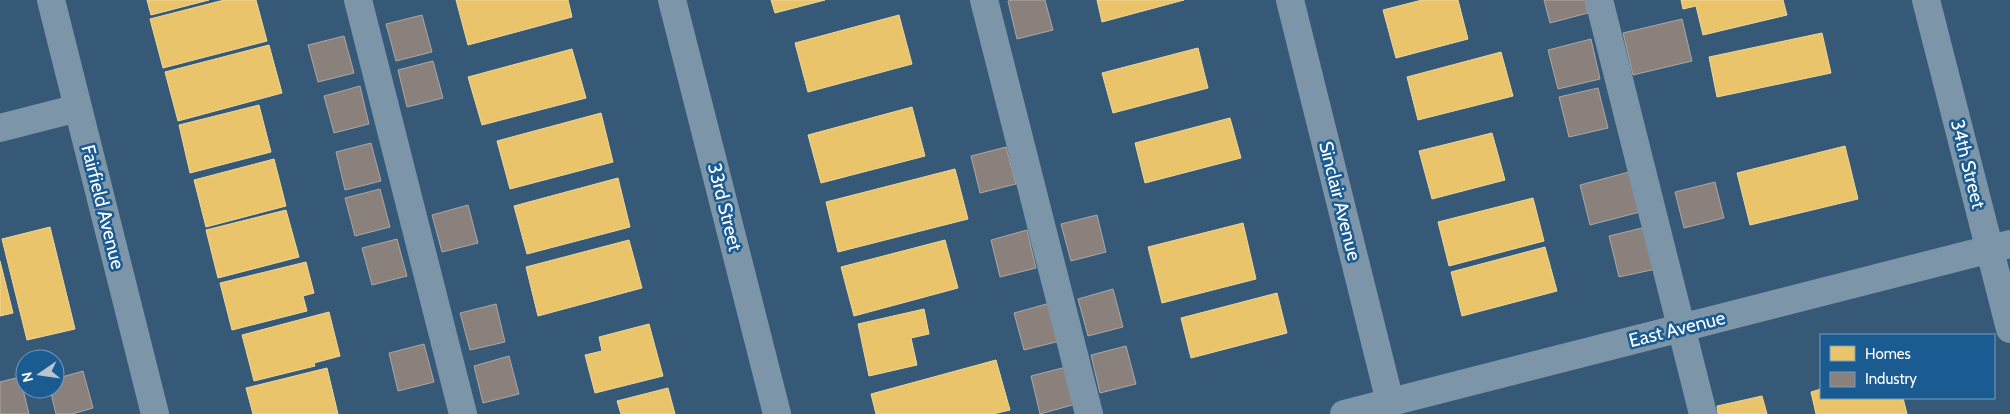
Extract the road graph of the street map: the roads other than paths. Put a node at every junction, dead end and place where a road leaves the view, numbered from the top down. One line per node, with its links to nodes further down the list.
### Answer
1 (51, 0): 8 (street, Fairfield Avenue)
2 (358, 0): 15 (street)
3 (672, 0): 16 (street, 33rd Street)
4 (984, 0): 17 (street)
5 (1290, 0): 13 (street, Sinclair Avenue)
6 (1599, 0): 11 (street)
7 (1926, 0): 10 (street, 34th Street)
8 (78, 108): 9 (street); 14 (street, Fairfield Avenue)
9 (0, 128)
10 (2000, 247): 11 (street, East Avenue); 12 (street, 34th Street)
11 (1681, 328): 13 (street, East Avenue); 19 (street)
12 (2010, 329)
13 (1390, 402): 18 (street, East Avenue)
14 (149, 413)
15 (463, 414)
16 (777, 414)
17 (1089, 414)
18 (1344, 414)
19 (1703, 414)

